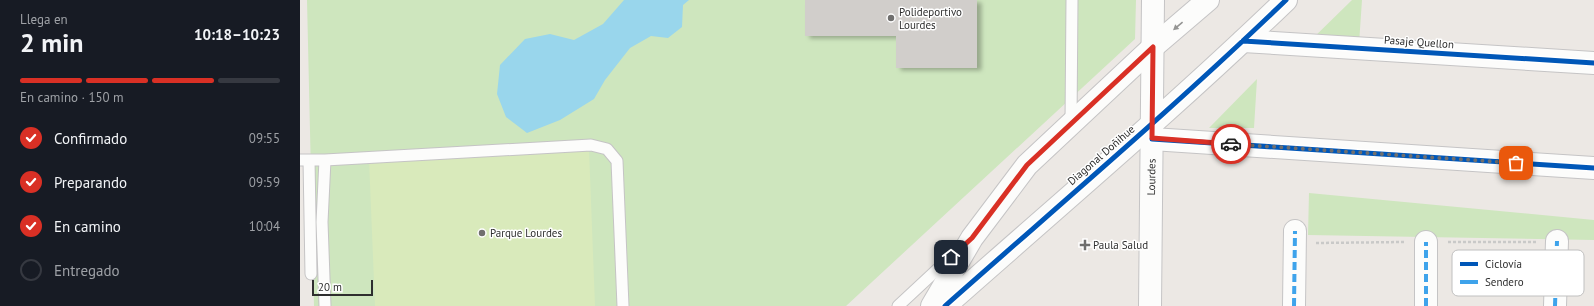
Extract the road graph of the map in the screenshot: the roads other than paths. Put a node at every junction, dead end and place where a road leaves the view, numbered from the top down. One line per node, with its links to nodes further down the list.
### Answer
1 (1072, 0): 8 (lane)
2 (1153, 0): 6 (street, Lourdes)
3 (1208, 0): 6 (street, one-way to 6)
4 (1286, 0): 5 (street, Diagonal Doñihue)
5 (1243, 41): 7 (street, Pasaje Quellon); 9 (street, Diagonal Doñihue)
6 (1153, 47): 8 (street); 9 (street, Lourdes)
7 (1594, 63)
8 (1071, 124): 14 (street)
9 (1152, 130): 12 (street); 24 (street, Diagonal Doñihue); 25 (street, Lourdes)
10 (304, 160): 11 (lane); 18 (lane)
11 (325, 160): 20 (lane); 21 (lane)
12 (1594, 168)
13 (1295, 231): 26 (street)
14 (972, 238): 22 (lane); 23 (street)
15 (1557, 241): 17 (street)
16 (1426, 242): 27 (street)
17 (1557, 250)
18 (311, 274)
19 (1555, 296): 28 (street)
20 (325, 306)
21 (623, 306)
22 (898, 306)
23 (932, 306)
24 (945, 306)
25 (1150, 306)
26 (1294, 306)
27 (1426, 306)
28 (1555, 306)

